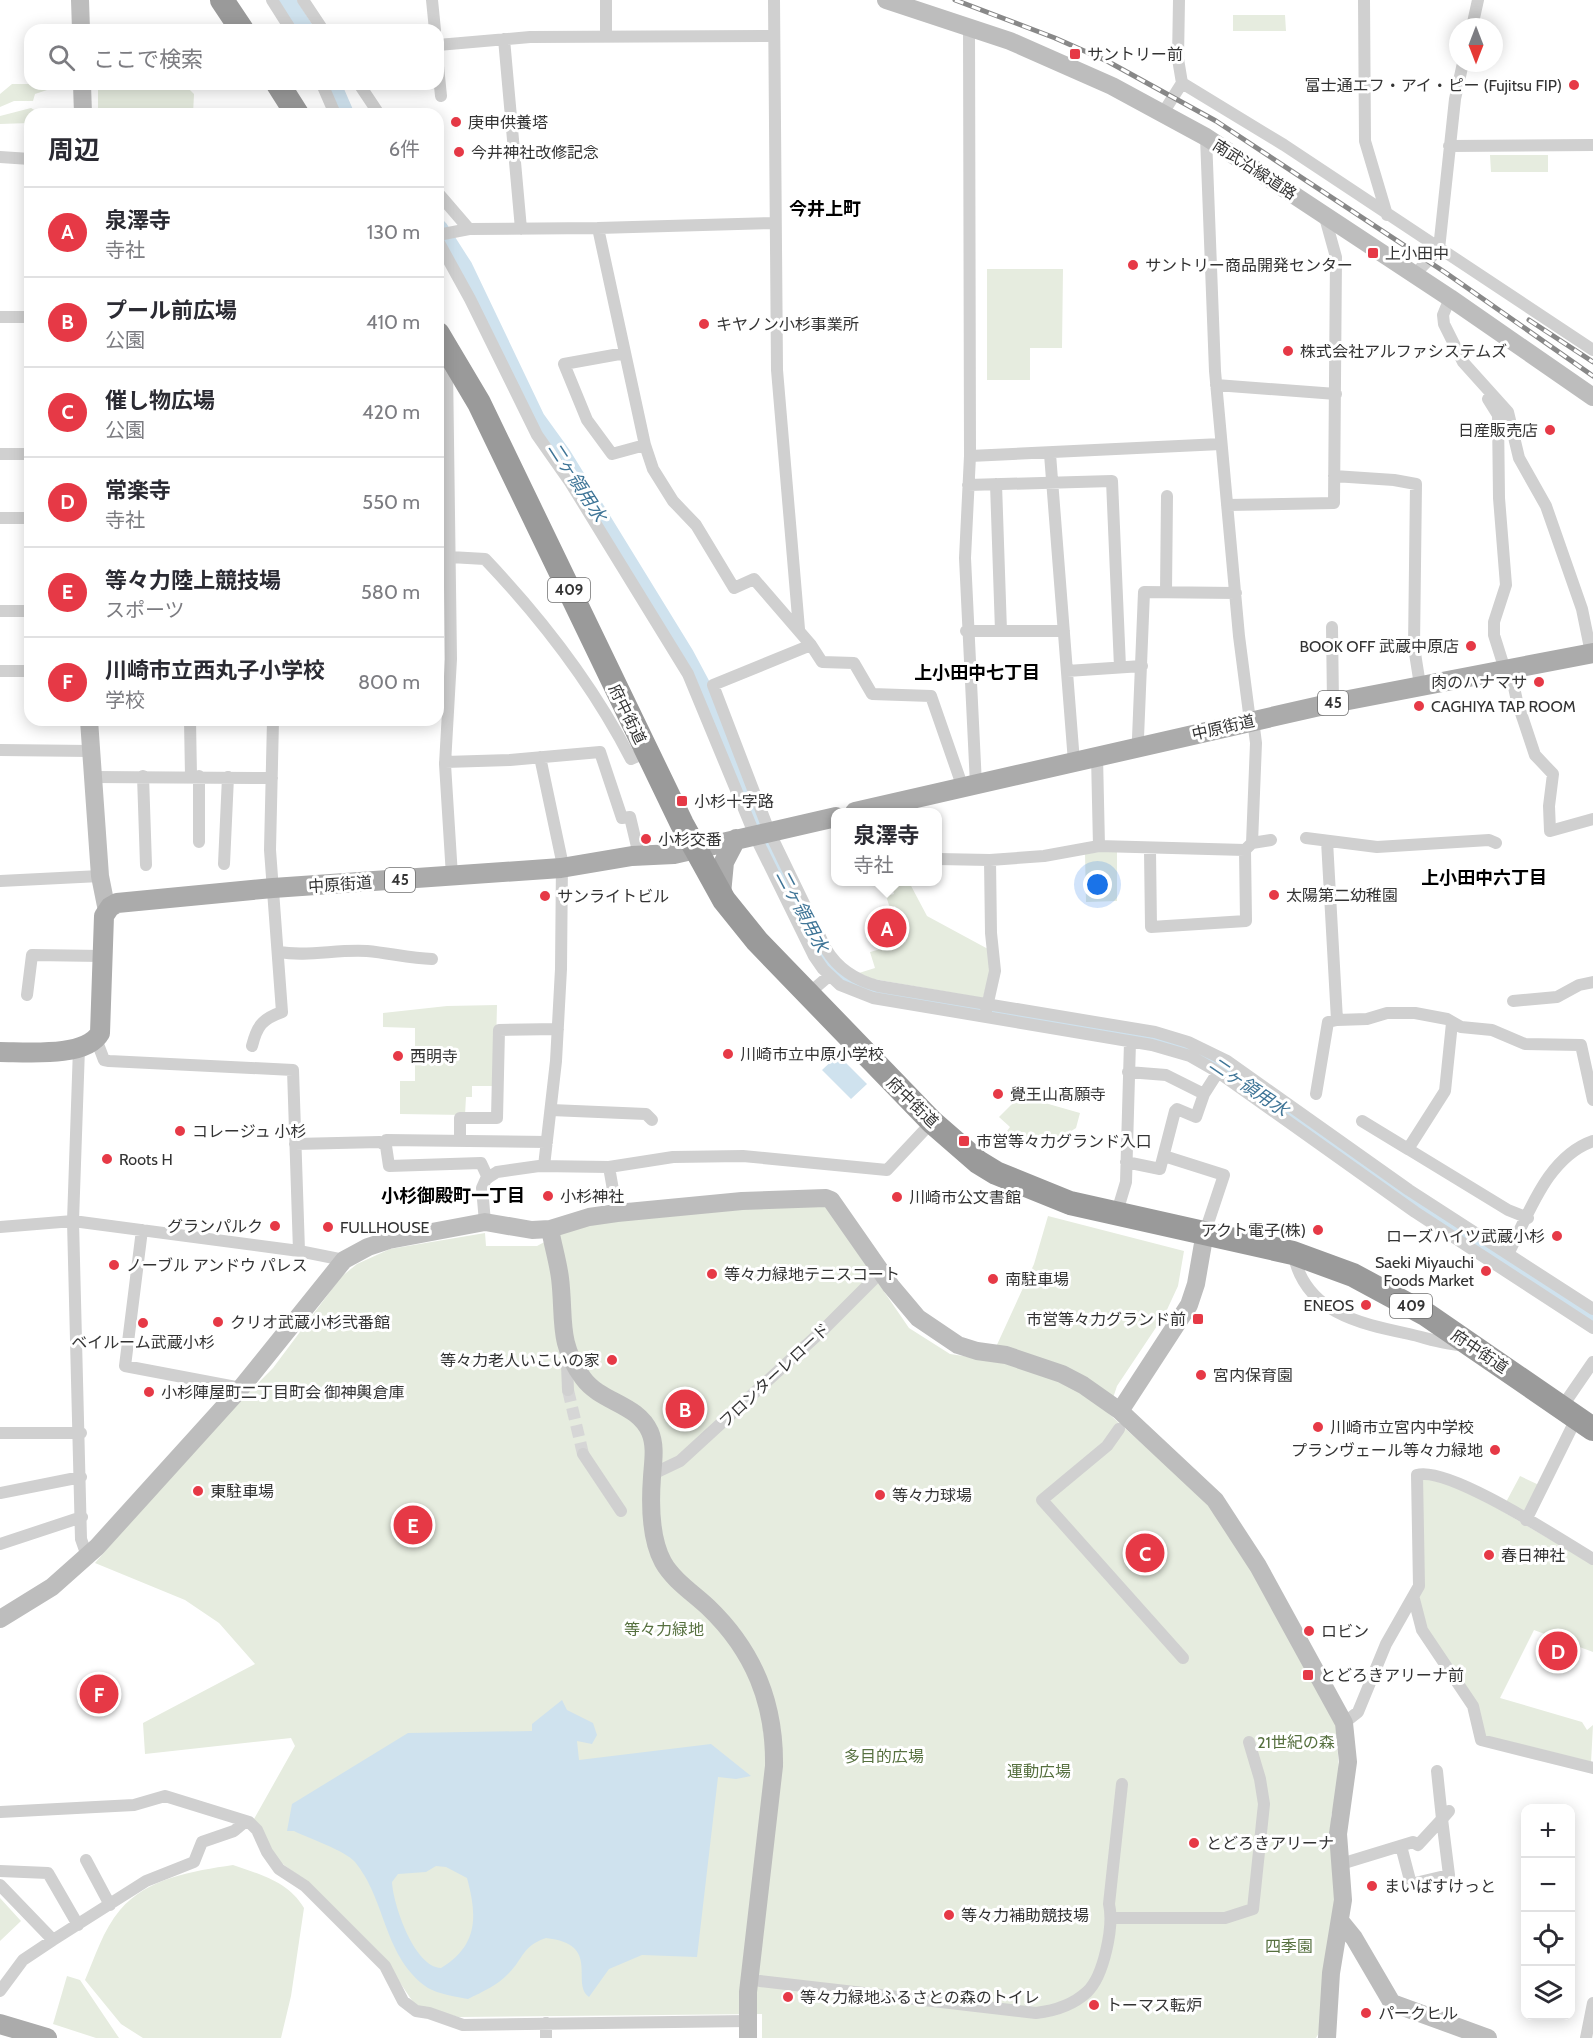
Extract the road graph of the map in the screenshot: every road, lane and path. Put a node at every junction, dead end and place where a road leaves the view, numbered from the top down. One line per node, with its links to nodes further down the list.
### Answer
1 (81, 0): 13 (street)
2 (222, 0): 14 (highway)
3 (272, 0): 15 (street)
4 (303, 0): 16 (street)
5 (432, 0): 17 (street)
6 (606, 0): 19 (street)
7 (774, 0): 20 (street)
8 (886, 0): 18 (street, 南武沿線道路)
9 (1179, 0): 24 (street)
10 (1364, 0): 43 (street)
11 (1478, 0): 12 (street)
12 (1474, 18)
13 (81, 24)
14 (238, 24)
15 (287, 24)
16 (319, 24)
17 (434, 24)
18 (969, 26): 35 (street, 南武沿線道路); 69 (street)
19 (606, 36): 20 (street); 21 (street)
20 (773, 36): 44 (street)
21 (504, 39): 22 (street); 47 (street)
22 (444, 44)
23 (1461, 72): 38 (street)
24 (1182, 83): 35 (street); 43 (street)
25 (82, 90): 31 (street)
26 (286, 90): 32 (highway)
27 (325, 90): 33 (street)
28 (363, 90): 34 (street)
29 (440, 90): 30 (street)
30 (441, 96)
31 (83, 108)
32 (294, 108)
33 (332, 108)
34 (375, 108)
35 (1163, 113): 36 (street, 南武沿線道路)
36 (1206, 137): 42 (street, 南武沿線道路); 61 (street)
37 (1593, 145): 38 (street)
38 (1449, 146): 49 (street)
39 (0, 157): 40 (street)
40 (24, 159)
41 (444, 200): 46 (street)
42 (1324, 214): 51 (street, 南武沿線道路); 62 (street)
43 (1387, 215): 49 (street)
44 (775, 223): 45 (street); 85 (street)
45 (597, 228): 47 (street); 57 (street)
46 (469, 229): 47 (street); 48 (street)
47 (521, 229)
48 (444, 233)
49 (1439, 249): 51 (street); 56 (street)
50 (444, 252): 121 (street)
51 (1414, 275): 52 (street, 南武沿線道路)
52 (1450, 298): 60 (street); 63 (street, 南武沿線道路)
53 (0, 317): 54 (street)
54 (24, 317)
55 (444, 344): 58 (highway, 府中街道 / 409)
56 (1593, 350)
57 (625, 353): 65 (street); 65 (street)
58 (452, 358): 59 (street); 107 (highway, 府中街道 / 409)
59 (444, 383)
60 (1482, 384): 90 (street); 94 (street)
61 (1216, 386): 62 (street); 64 (street)
62 (1336, 394): 70 (street)
63 (1593, 397)
64 (1221, 444): 68 (street); 76 (street)
65 (645, 445): 85 (street)
66 (0, 454): 67 (street)
67 (24, 454)
68 (1050, 454): 69 (street); 71 (street)
69 (970, 456): 73 (street)
70 (1334, 476): 76 (street); 98 (street)
71 (1052, 483): 72 (street); 88 (street); 93 (street)
72 (996, 484): 73 (street); 87 (street)
73 (968, 485): 86 (street)
74 (1167, 496): 80 (street)
75 (444, 505): 79 (street)
76 (1227, 505): 81 (street)
77 (0, 518): 78 (street)
78 (24, 518)
79 (450, 557): 91 (street); 107 (street)
80 (1166, 592): 81 (street); 92 (street)
81 (1236, 593): 100 (street)
82 (0, 611): 83 (street)
83 (24, 611)
84 (1332, 627): 99 (street)
85 (799, 629): 89 (street)
86 (966, 631): 87 (street); 117 (street)
87 (1001, 631): 88 (street)
88 (1064, 631): 97 (street)
89 (812, 645): 117 (street); 121 (street)
90 (1592, 653): 94 (main road, 中原街道 / 45)
91 (444, 659): 110 (street)
92 (1143, 666): 93 (street); 104 (street)
93 (1120, 667): 97 (street)
94 (1508, 669): 98 (main road, 中原街道 / 45); 120 (street)
95 (0, 671): 96 (street)
96 (24, 671)
97 (1067, 671): 111 (street)
98 (1419, 686): 99 (main road, 中原街道 / 45)
99 (1333, 703): 100 (main road, 中原街道 / 45)
100 (1251, 721): 104 (main road, 中原街道 / 45); 128 (street)
101 (89, 726): 106 (street)
102 (191, 726): 113 (street)
103 (273, 726): 116 (street)
104 (1140, 747): 108 (main road, 中原街道 / 45)
105 (0, 750): 106 (street)
106 (91, 751): 114 (street)
107 (646, 752): 129 (highway, 府中街道 / 409)
108 (1097, 756): 111 (main road, 中原街道 / 45); 127 (street)
109 (540, 757): 110 (street); 131 (street); 136 (street)
110 (446, 762): 138 (street)
111 (1074, 762): 117 (main road, 中原街道 / 45)
112 (143, 776): 113 (street); 114 (street); 135 (street)
113 (195, 776): 115 (street); 125 (street)
114 (93, 777): 137 (street)
115 (228, 777): 116 (street); 134 (street)
116 (272, 778): 140 (street)
117 (969, 786): 118 (main road, 中原街道 / 45)
118 (892, 808)
119 (831, 818): 121 (main road, 中原街道 / 45)
120 (1593, 819)
121 (753, 833): 129 (main road, 中原街道 / 45); 141 (main road); 146 (street); 151 (street)
122 (1306, 838): 124 (street)
123 (1271, 840): 128 (street)
124 (1327, 841): 126 (street); 153 (street)
125 (199, 842)
126 (1496, 843)
127 (1099, 846): 130 (street); 133 (street)
128 (1249, 847): 130 (street); 130 (street)
129 (695, 848): 131 (main road, 中原街道 / 45); 141 (highway, 府中街道 / 409)
130 (1150, 850)
131 (639, 855): 136 (main road, 中原街道 / 45)
132 (942, 859): 133 (street)
133 (990, 860): 151 (street)
134 (224, 864)
135 (146, 865)
136 (561, 868): 138 (main road, 中原街道 / 45); 155 (street)
137 (100, 876): 139 (street); 142 (street)
138 (452, 876): 140 (main road, 中原街道 / 45)
139 (0, 881)
140 (273, 888): 142 (main road, 中原街道 / 45); 143 (street)
141 (721, 894): 148 (highway, 府中街道 / 409)
142 (107, 911): 144 (main road)
143 (279, 952): 145 (street); 158 (street)
144 (102, 956): 149 (street); 157 (main road)
145 (432, 959)
146 (829, 976): 148 (street); 152 (street)
147 (1593, 982): 150 (street)
148 (808, 994): 169 (highway, 府中街道 / 409)
149 (27, 995)
150 (1513, 1001)
151 (988, 1003): 152 (street); 192 (street)
152 (985, 1018): 156 (street)
153 (1337, 1020): 154 (street); 164 (street)
154 (1452, 1023): 160 (street); 175 (street)
155 (558, 1029): 166 (street); 170 (street)
156 (1130, 1042): 161 (street); 162 (street)
157 (88, 1044): 159 (main road); 174 (street); 184 (street)
158 (252, 1046)
159 (0, 1053)
160 (1590, 1065): 165 (street)
161 (1128, 1072): 163 (street); 177 (street)
162 (1218, 1072): 163 (street); 196 (street)
163 (1204, 1094): 176 (street)
164 (1316, 1094)
165 (1593, 1100)
166 (551, 1110): 167 (street); 172 (street)
167 (652, 1120)
168 (1362, 1121): 175 (street)
169 (932, 1122): 179 (street); 182 (highway, 府中街道 / 409)
170 (460, 1140): 172 (street); 173 (street)
171 (1593, 1141): 183 (street)
172 (548, 1142): 178 (street)
173 (384, 1143): 174 (street); 180 (street)
174 (295, 1144): 190 (street)
175 (1408, 1149): 183 (street)
176 (1164, 1156): 177 (street); 189 (street)
177 (1126, 1162): 182 (street)
178 (544, 1166): 179 (street); 180 (street)
179 (609, 1167): 181 (street)
180 (488, 1178): 185 (street)
181 (617, 1212): 187 (street); 194 (street)
182 (1117, 1212): 189 (highway, 府中街道 / 409)
183 (1528, 1218): 192 (street)
184 (73, 1221): 186 (street); 188 (street); 205 (street)
185 (485, 1222): 187 (street); 193 (street)
186 (0, 1227)
187 (550, 1229): 242 (street)
188 (142, 1230): 190 (street); 200 (street)
189 (1205, 1232): 191 (highway, 府中街道 / 409); 203 (street)
190 (299, 1251): 193 (street)
191 (1293, 1253): 197 (highway, 府中街道 / 409); 197 (street)
192 (1508, 1254): 195 (street)
193 (344, 1260): 200 (street)
194 (882, 1271): 203 (street); 207 (street, フロンターレロード)
195 (1593, 1309)
196 (1593, 1328)
197 (1473, 1346): 202 (highway, 府中街道 / 409)
198 (1593, 1362): 202 (street)
199 (567, 1365): 201 (street)
200 (240, 1388): 214 (street)
201 (568, 1390)
202 (1577, 1418): 212 (street)
203 (1120, 1420): 218 (street); 219 (street)
204 (0, 1433): 205 (street)
205 (81, 1433): 208 (street)
206 (584, 1454): 210 (street)
207 (659, 1471)
208 (81, 1477): 209 (street); 211 (street)
209 (0, 1492)
210 (621, 1511)
211 (82, 1517): 213 (street); 214 (street)
212 (1526, 1520): 215 (street); 216 (street)
213 (0, 1544)
214 (87, 1556): 217 (street)
215 (1593, 1559)
216 (1414, 1599): 219 (street); 221 (street)
217 (0, 1619)
218 (1183, 1658)
219 (1344, 1723): 229 (street)
220 (1249, 1742): 233 (street)
221 (1593, 1768)
222 (1437, 1771): 225 (street)
223 (1122, 1784): 233 (street)
224 (0, 1812): 226 (street)
225 (1445, 1815): 227 (street); 227 (street)
226 (246, 1821): 232 (street); 241 (street)
227 (1401, 1846): 229 (street)
228 (86, 1860): 232 (street)
229 (1341, 1864): 234 (street)
230 (0, 1871): 235 (street)
231 (0, 1885): 236 (street)
232 (110, 1905): 235 (street)
233 (1113, 1918): 237 (street)
234 (1341, 1922): 243 (street); 246 (street)
235 (78, 1925): 236 (street)
236 (53, 1940): 238 (street)
237 (760, 1981)
238 (0, 1991)
239 (1593, 2002): 248 (street)
240 (0, 2024): 244 (main road)
241 (546, 2024): 242 (street); 245 (street)
242 (748, 2030)
243 (1461, 2033): 247 (street)
244 (47, 2038)
245 (546, 2038)
246 (1327, 2038)
247 (1488, 2038)
248 (1586, 2038)

